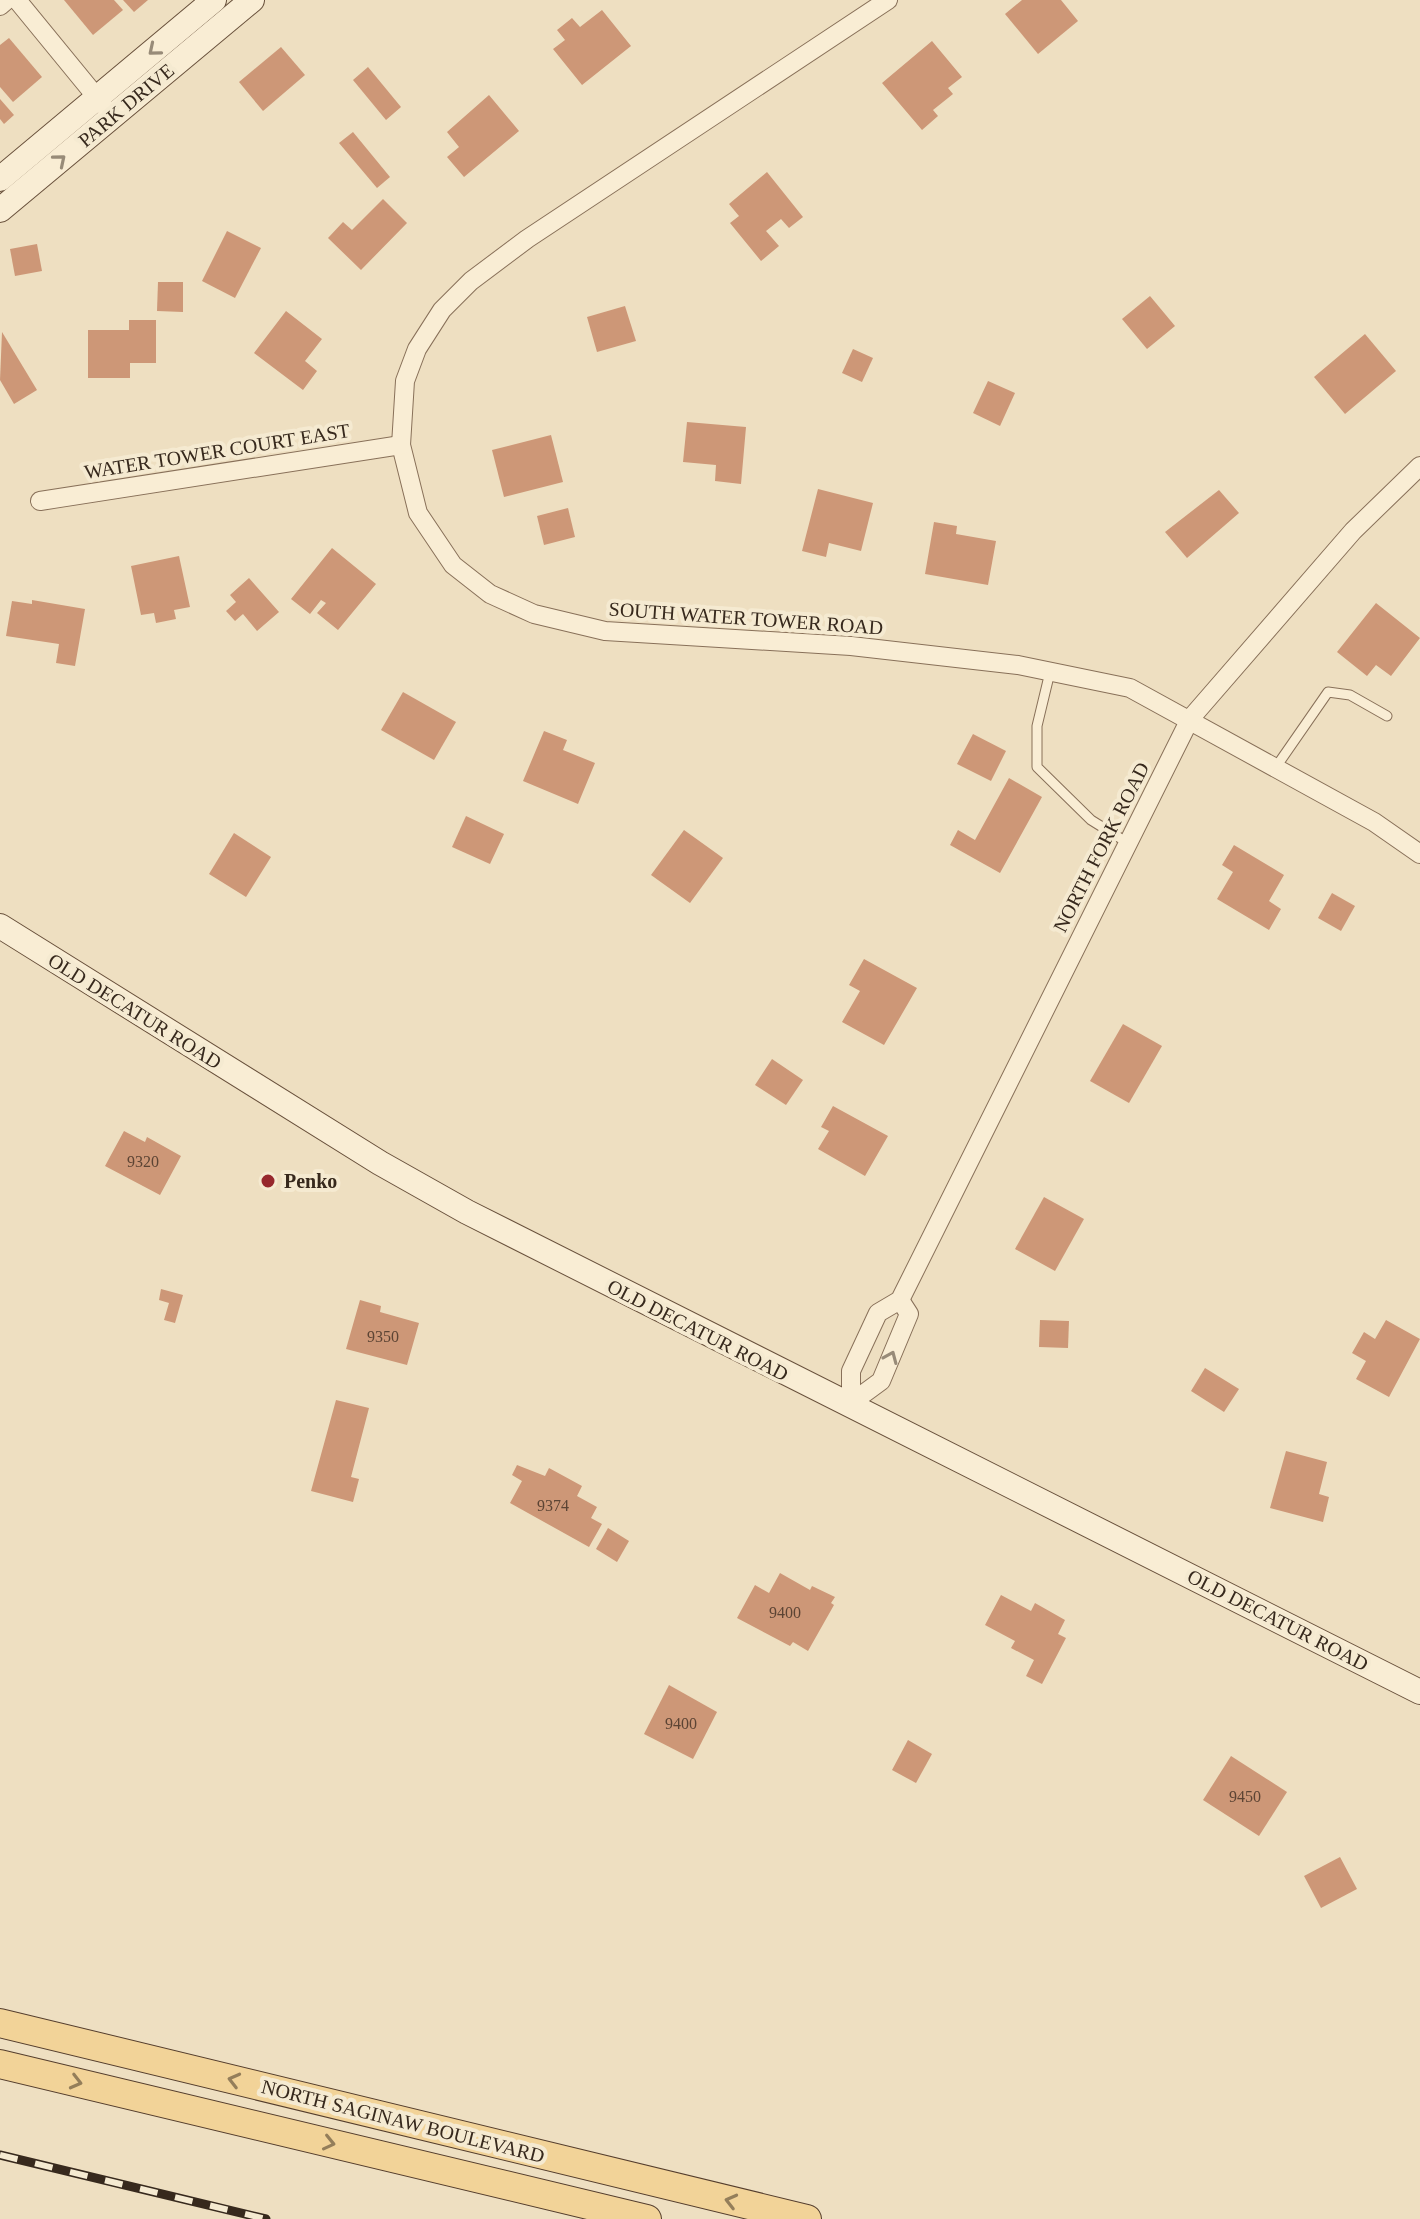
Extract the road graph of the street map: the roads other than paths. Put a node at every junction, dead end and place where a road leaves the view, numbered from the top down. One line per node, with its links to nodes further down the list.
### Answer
1 (7, 0): 6 (street)
2 (17, 0): 7 (street)
3 (214, 0): 7 (street, PARK DRIVE, one-way to 7)
4 (252, 0): 7 (street, PARK DRIVE)
5 (888, 0): 10 (street, SOUTH WATER TOWER ROAD)
6 (0, 6)
7 (105, 107): 8 (street, PARK DRIVE); 9 (street, PARK DRIVE, one-way to 7)
8 (0, 179)
9 (0, 210)
10 (401, 445): 12 (street, WATER TOWER COURT EAST); 13 (street, SOUTH WATER TOWER ROAD)
11 (1420, 466): 15 (street, NORTH FORK ROAD)
12 (40, 501)
13 (1050, 672): 15 (street, SOUTH WATER TOWER ROAD); 17 (lane)
14 (1387, 716): 16 (lane)
15 (1190, 719): 16 (street, SOUTH WATER TOWER ROAD); 17 (street, NORTH FORK ROAD)
16 (1276, 767): 18 (street, SOUTH WATER TOWER ROAD)
17 (1128, 843): 20 (street, NORTH FORK ROAD)
18 (1420, 854)
19 (0, 926): 21 (street, OLD DECATUR ROAD)
20 (900, 1300): 21 (street, NORTH FORK ROAD); 21 (street, NORTH FORK ROAD, one-way to 20)
21 (851, 1403): 22 (street, OLD DECATUR ROAD)
22 (1420, 1692)
23 (0, 2023): 26 (main road, NORTH SAGINAW BOULEVARD, one-way to 23)
24 (0, 2064): 25 (main road, NORTH SAGINAW BOULEVARD, one-way to 25)
25 (647, 2219)
26 (807, 2219)

